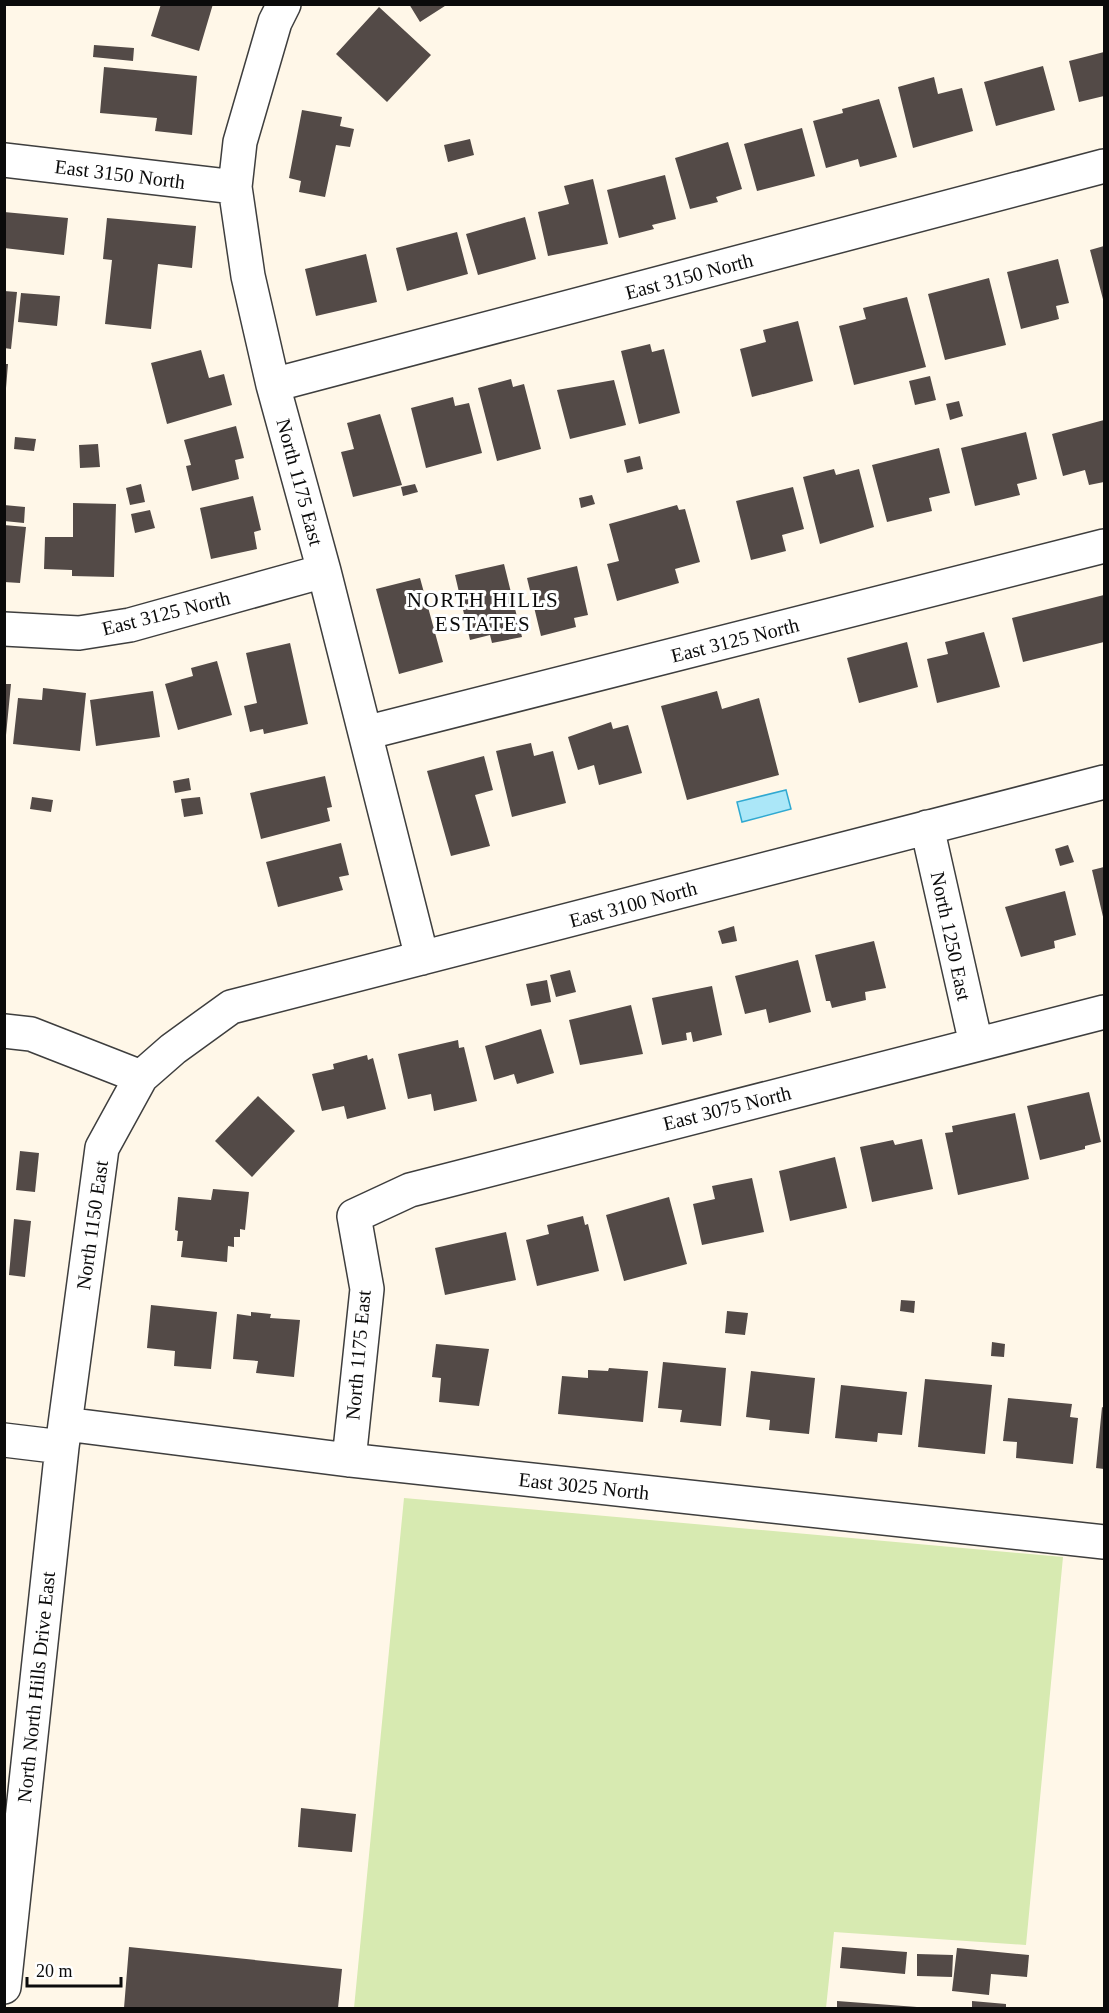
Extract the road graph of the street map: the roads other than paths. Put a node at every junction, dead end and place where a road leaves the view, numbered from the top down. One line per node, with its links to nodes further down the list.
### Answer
1 (284, 4): 4 (street, North 1175 East)
2 (4, 160): 4 (street, East 3150 North)
3 (1104, 166): 5 (street, East 3150 North)
4 (235, 187): 5 (street, North 1175 East)
5 (273, 385): 7 (street, North 1175 East)
6 (1104, 546): 9 (street, East 3125 North)
7 (324, 571): 8 (street, East 3125 North); 9 (street, North 1175 East)
8 (4, 628)
9 (365, 733): 12 (street, North 1175 East)
10 (1104, 782): 11 (street, East 3100 North)
11 (927, 827): 12 (street, East 3100 North); 15 (street, North 1250 East)
12 (422, 958): 16 (street, East 3100 North)
13 (1104, 1012): 15 (street, East 3075 North)
14 (4, 1031): 17 (street)
15 (976, 1044): 18 (street, East 3075 North)
16 (173, 1048): 17 (street, North 1150 East)
17 (141, 1077): 19 (street, North 1150 East)
18 (354, 1216): 21 (street, North 1175 East)
19 (63, 1436): 20 (street, East 3025 North); 21 (street, East 3025 North); 23 (street, North North Hills Drive East)
20 (4, 1440)
21 (349, 1460): 22 (street, East 3025 North)
22 (1104, 1542)
23 (13, 1819): 24 (street, North North Hills Drive East)
24 (4, 1987)

